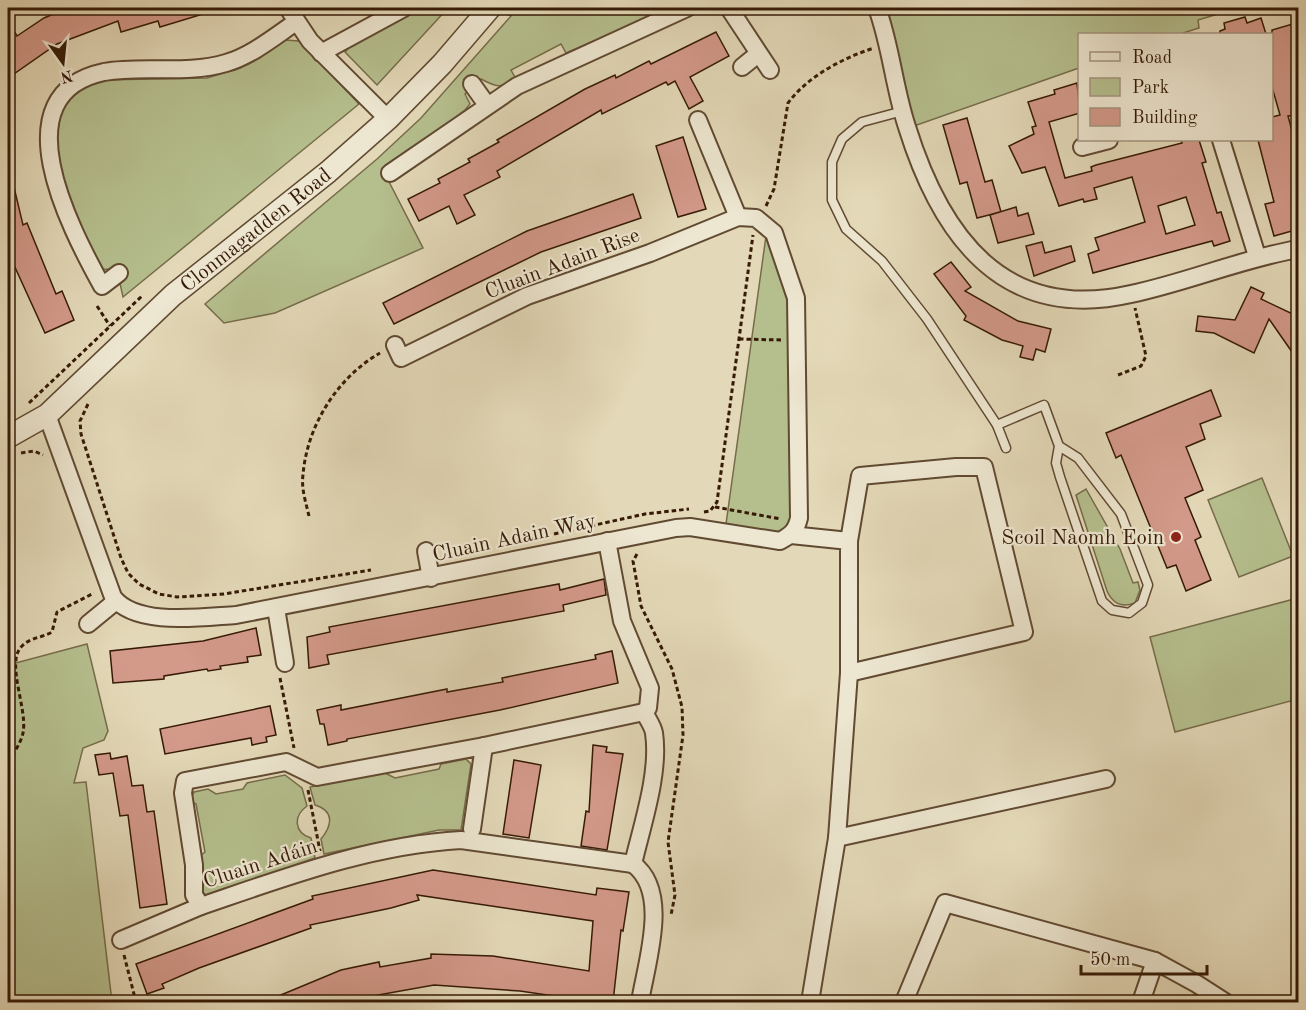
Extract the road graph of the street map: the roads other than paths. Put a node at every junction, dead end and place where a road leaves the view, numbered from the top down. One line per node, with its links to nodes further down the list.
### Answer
1 (404, 8): 7 (street)
2 (490, 8): 14 (street, Clonmagadden Road)
3 (687, 8): 12 (street)
4 (729, 8): 8 (street)
5 (877, 8): 13 (street)
6 (292, 15): 7 (street); 23 (street)
7 (321, 53): 14 (street)
8 (758, 54): 9 (street); 10 (street)
9 (742, 67)
10 (770, 70)
11 (472, 84): 12 (street)
12 (487, 105): 19 (street)
13 (903, 111): 22 (street); 26 (lane)
14 (388, 119): 25 (street, Clonmagadden Road)
15 (698, 120): 20 (street)
16 (1105, 141): 18 (street)
17 (1221, 141): 22 (street)
18 (1082, 147)
19 (390, 173)
20 (738, 217): 24 (street, Cluain Adain Rise); 30 (street, Cluain Adain Rise)
21 (1299, 249): 22 (street)
22 (1257, 256)
23 (119, 273)
24 (395, 345)
25 (47, 415): 27 (street, Clonmagadden Road); 35 (street)
26 (997, 425): 28 (lane); 29 (lane)
27 (13, 445)
28 (1059, 446): 28 (lane)
29 (1006, 448)
30 (795, 529): 31 (street, Cluain Adain Way); 32 (street, Cluain Adain Way)
31 (607, 541): 34 (street, Cluain Adain Way); 40 (street)
32 (849, 541): 39 (street); 39 (street)
33 (426, 551): 34 (street)
34 (431, 578): 36 (street, Cluain Adain Way)
35 (116, 601): 36 (street, Cluain Adain Way); 37 (street)
36 (276, 608): 38 (street)
37 (88, 624)
38 (285, 663)
39 (849, 673): 44 (street)
40 (644, 712): 41 (street); 45 (street)
41 (484, 746): 43 (street); 46 (street, Cluain Adáin)
42 (1106, 779): 44 (street)
43 (472, 829)
44 (837, 838): 50 (street)
45 (633, 864): 46 (street, Cluain Adáin); 49 (street)
46 (201, 906): 47 (street)
47 (122, 940)
48 (1155, 961): 51 (street); 52 (street); 53 (street)
49 (640, 1002)
50 (810, 1002)
51 (903, 1002)
52 (1141, 1002)
53 (1225, 1002)

